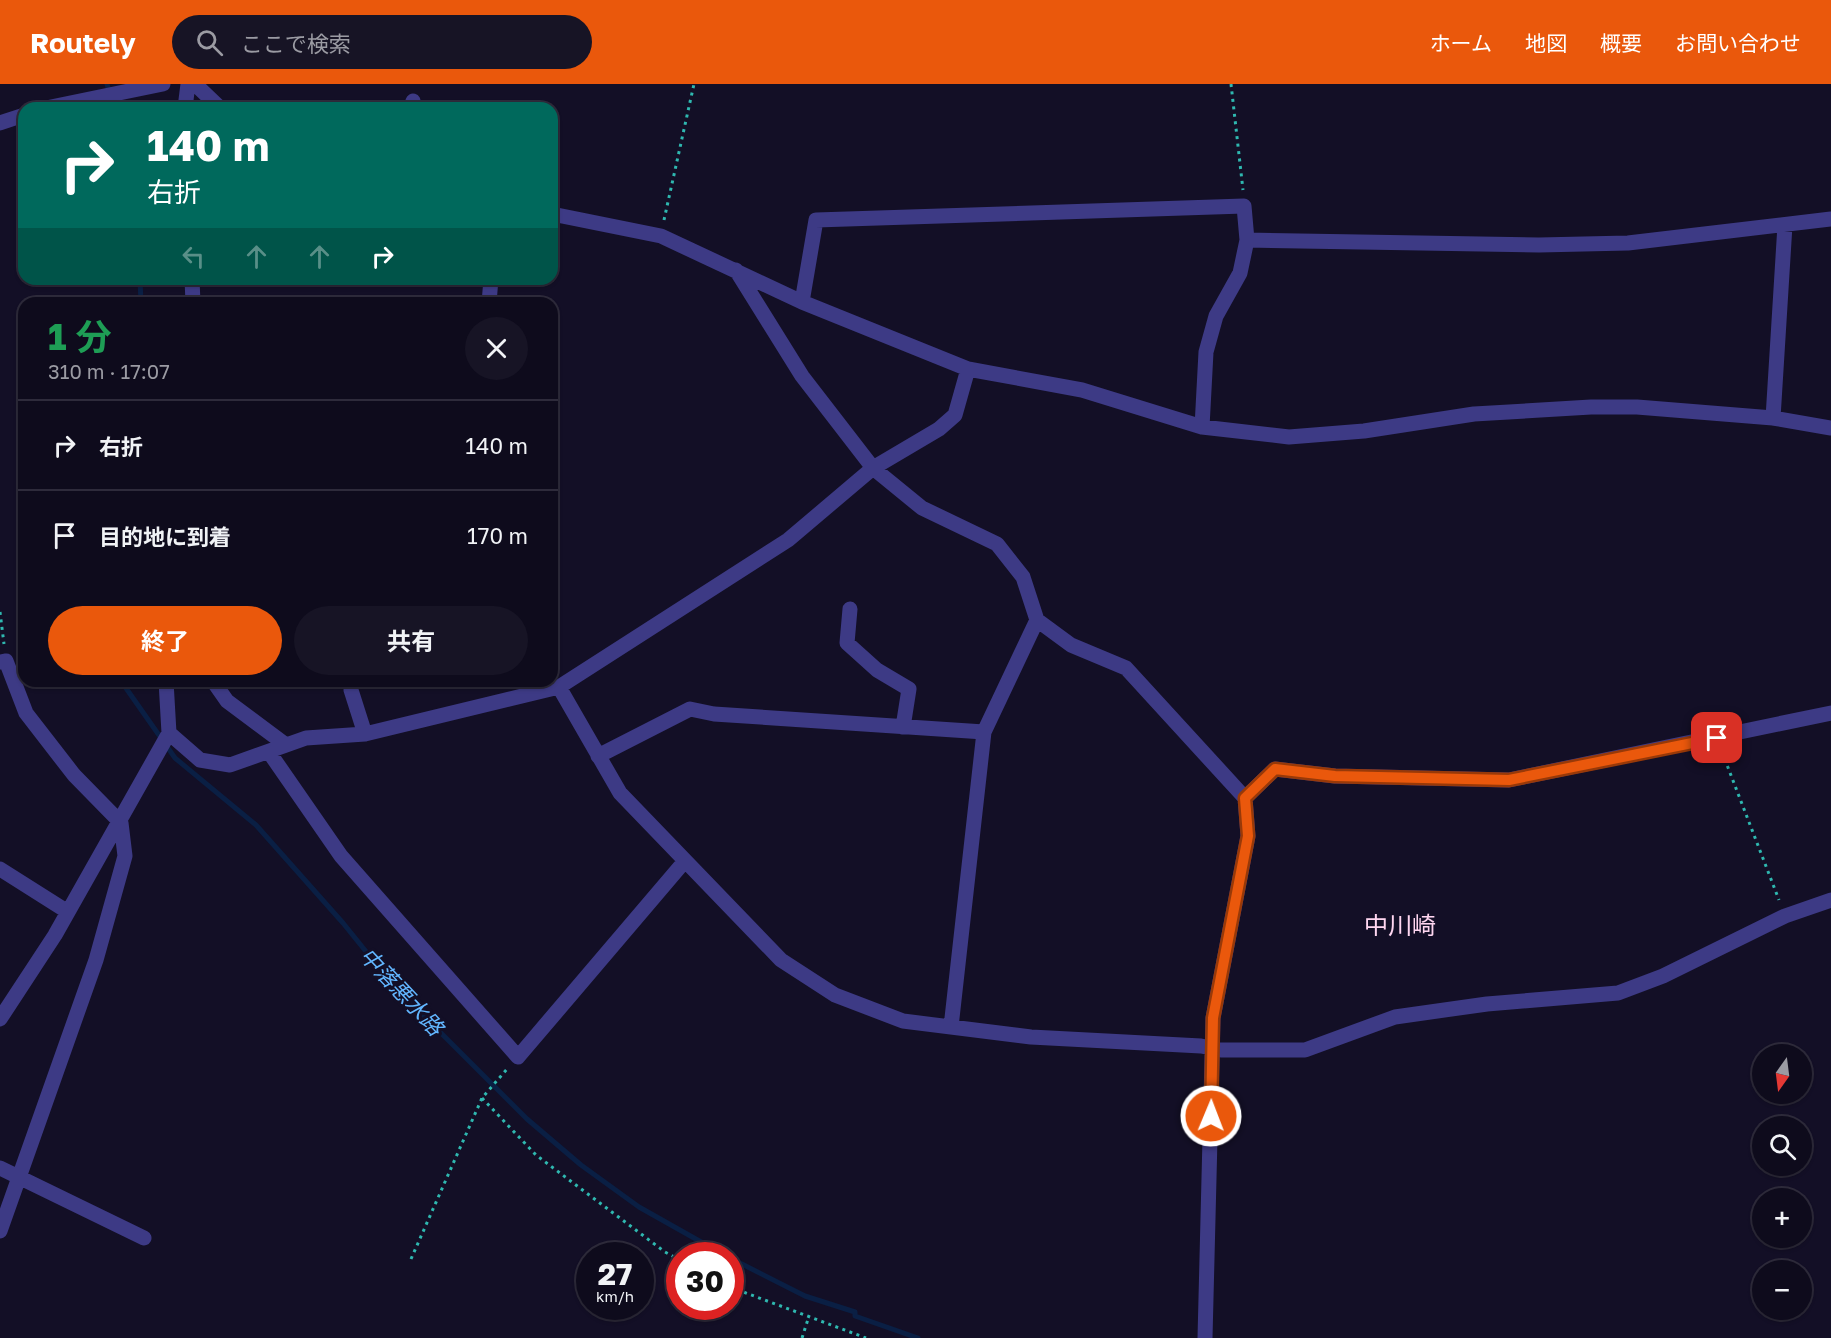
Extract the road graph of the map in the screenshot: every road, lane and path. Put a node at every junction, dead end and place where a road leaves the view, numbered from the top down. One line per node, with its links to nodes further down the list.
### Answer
1 (163, 84): 6 (street)
2 (188, 84): 7 (street)
3 (195, 84): 8 (street)
4 (694, 84): 15 (path)
5 (1230, 84): 11 (path)
6 (77, 102)
7 (186, 102)
8 (214, 102)
9 (18, 117): 10 (street)
10 (0, 123)
11 (1244, 207): 16 (street); 18 (street)
12 (558, 215): 15 (street)
13 (1831, 219): 14 (street)
14 (1785, 225): 16 (street); 20 (street)
15 (661, 236): 17 (street)
16 (1247, 240): 21 (street)
17 (735, 270): 18 (street); 23 (street)
18 (802, 302): 19 (street)
19 (968, 369): 21 (street); 23 (street)
20 (1773, 418): 21 (street); 22 (street)
21 (1202, 427)
22 (1831, 428)
23 (873, 468): 26 (street); 30 (street)
24 (850, 609): 33 (street)
25 (0, 612): 27 (path)
26 (1037, 620): 34 (street); 41 (street)
27 (3, 661): 42 (street)
28 (166, 687): 35 (street)
29 (217, 687): 38 (street)
30 (559, 687): 36 (street); 40 (street)
31 (351, 690): 36 (street)
32 (1831, 712): 37 (street)
33 (903, 727): 34 (street); 40 (street)
34 (984, 732): 49 (street)
35 (169, 734): 39 (street); 42 (street)
36 (365, 734): 38 (street)
37 (1717, 738): 41 (street); 47 (path)
38 (286, 745): 39 (street)
39 (269, 752): 51 (street)
40 (598, 756): 43 (street)
41 (1245, 798): 50 (street)
42 (120, 823): 46 (street); 54 (street)
43 (684, 862): 49 (street); 51 (street)
44 (0, 869): 46 (street)
45 (1831, 900): 47 (street)
46 (68, 912): 48 (street)
47 (1785, 916): 50 (street)
48 (0, 1019)
49 (951, 1027): 50 (street)
50 (1211, 1049): 63 (street)
51 (518, 1057): 52 (path)
52 (482, 1098): 57 (path); 58 (path)
53 (0, 1168): 54 (street)
54 (19, 1176): 55 (street); 56 (street)
55 (0, 1231)
56 (144, 1238)
57 (666, 1253)
58 (411, 1258)
59 (744, 1292): 60 (path)
60 (809, 1316): 61 (path); 62 (path)
61 (802, 1338)
62 (866, 1338)
63 (1205, 1338)

